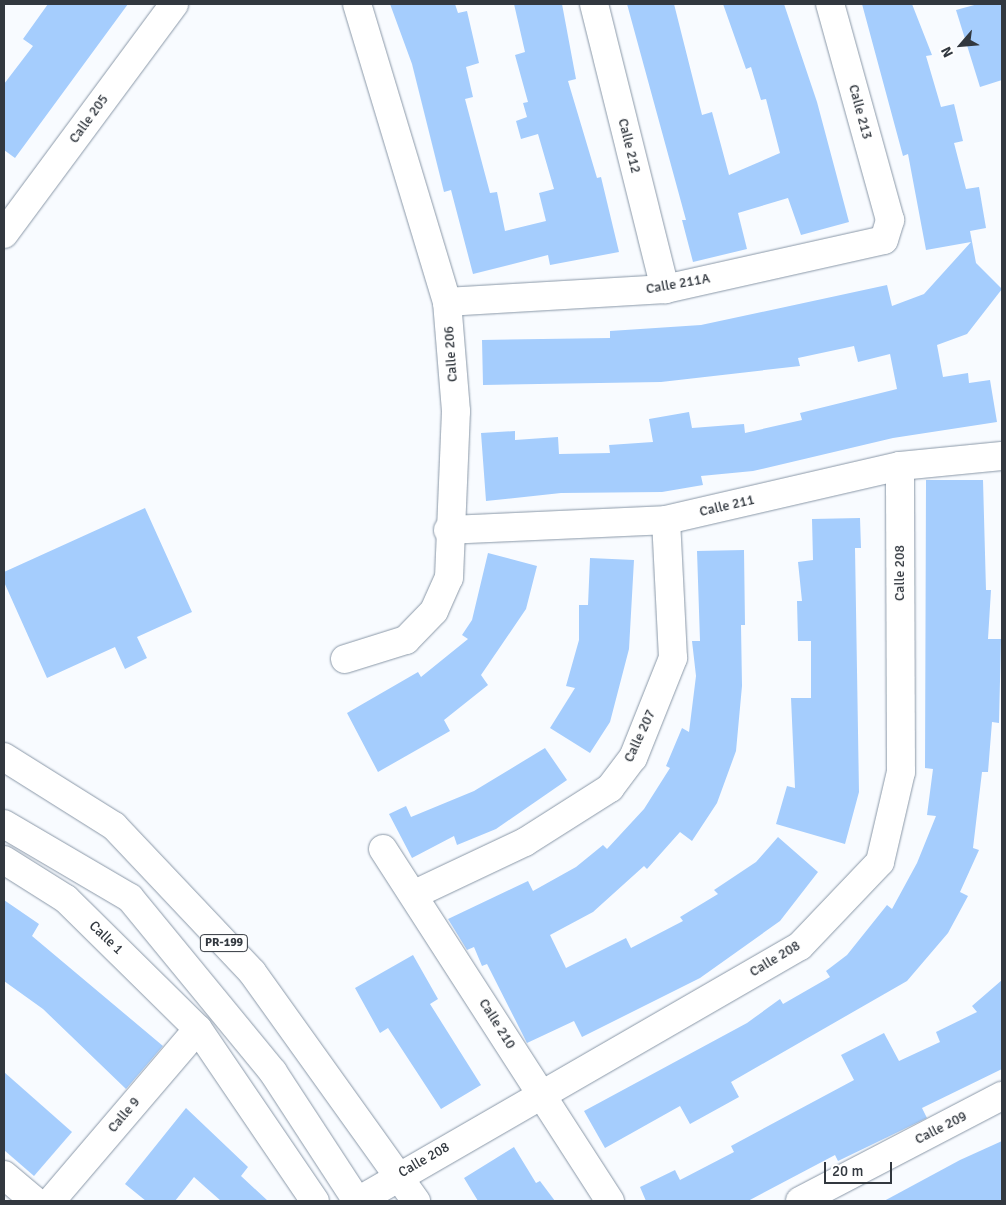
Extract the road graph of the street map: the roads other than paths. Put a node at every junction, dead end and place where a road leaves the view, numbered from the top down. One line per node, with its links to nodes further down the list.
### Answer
1 (174, 4): 6 (street, Calle 205)
2 (357, 4): 8 (street, Calle 206)
3 (594, 4): 7 (street, Calle 212)
4 (830, 4): 5 (street, Calle 213)
5 (890, 220): 7 (street, Calle 211A)
6 (4, 234)
7 (665, 289): 8 (street, Calle 211A)
8 (447, 302): 12 (street, Calle 206)
9 (1002, 456): 10 (street, Calle 211)
10 (900, 466): 11 (street, Calle 211); 20 (street, Calle 208)
11 (666, 520): 12 (street, Calle 211); 18 (street, Calle 207)
12 (448, 530): 13 (street, Calle 206)
13 (346, 659)
14 (4, 757): 22 (street, PR-199)
15 (4, 824): 27 (street, PR-199)
16 (383, 849): 18 (street, Calle 210)
17 (4, 860): 19 (street, Calle 1)
18 (415, 894): 20 (street, Calle 210)
19 (198, 1029): 25 (street, Calle 9); 26 (street, Calle 1)
20 (541, 1093): 22 (street, Calle 208); 29 (street, Calle 210)
21 (1002, 1096): 30 (street, Calle 209)
22 (399, 1174): 27 (street, Calle 208); 28 (street, PR-199)
23 (4, 1175): 24 (street)
24 (35, 1201)
25 (51, 1201)
26 (315, 1201)
27 (358, 1201)
28 (416, 1201)
29 (610, 1201)
30 (800, 1201)

